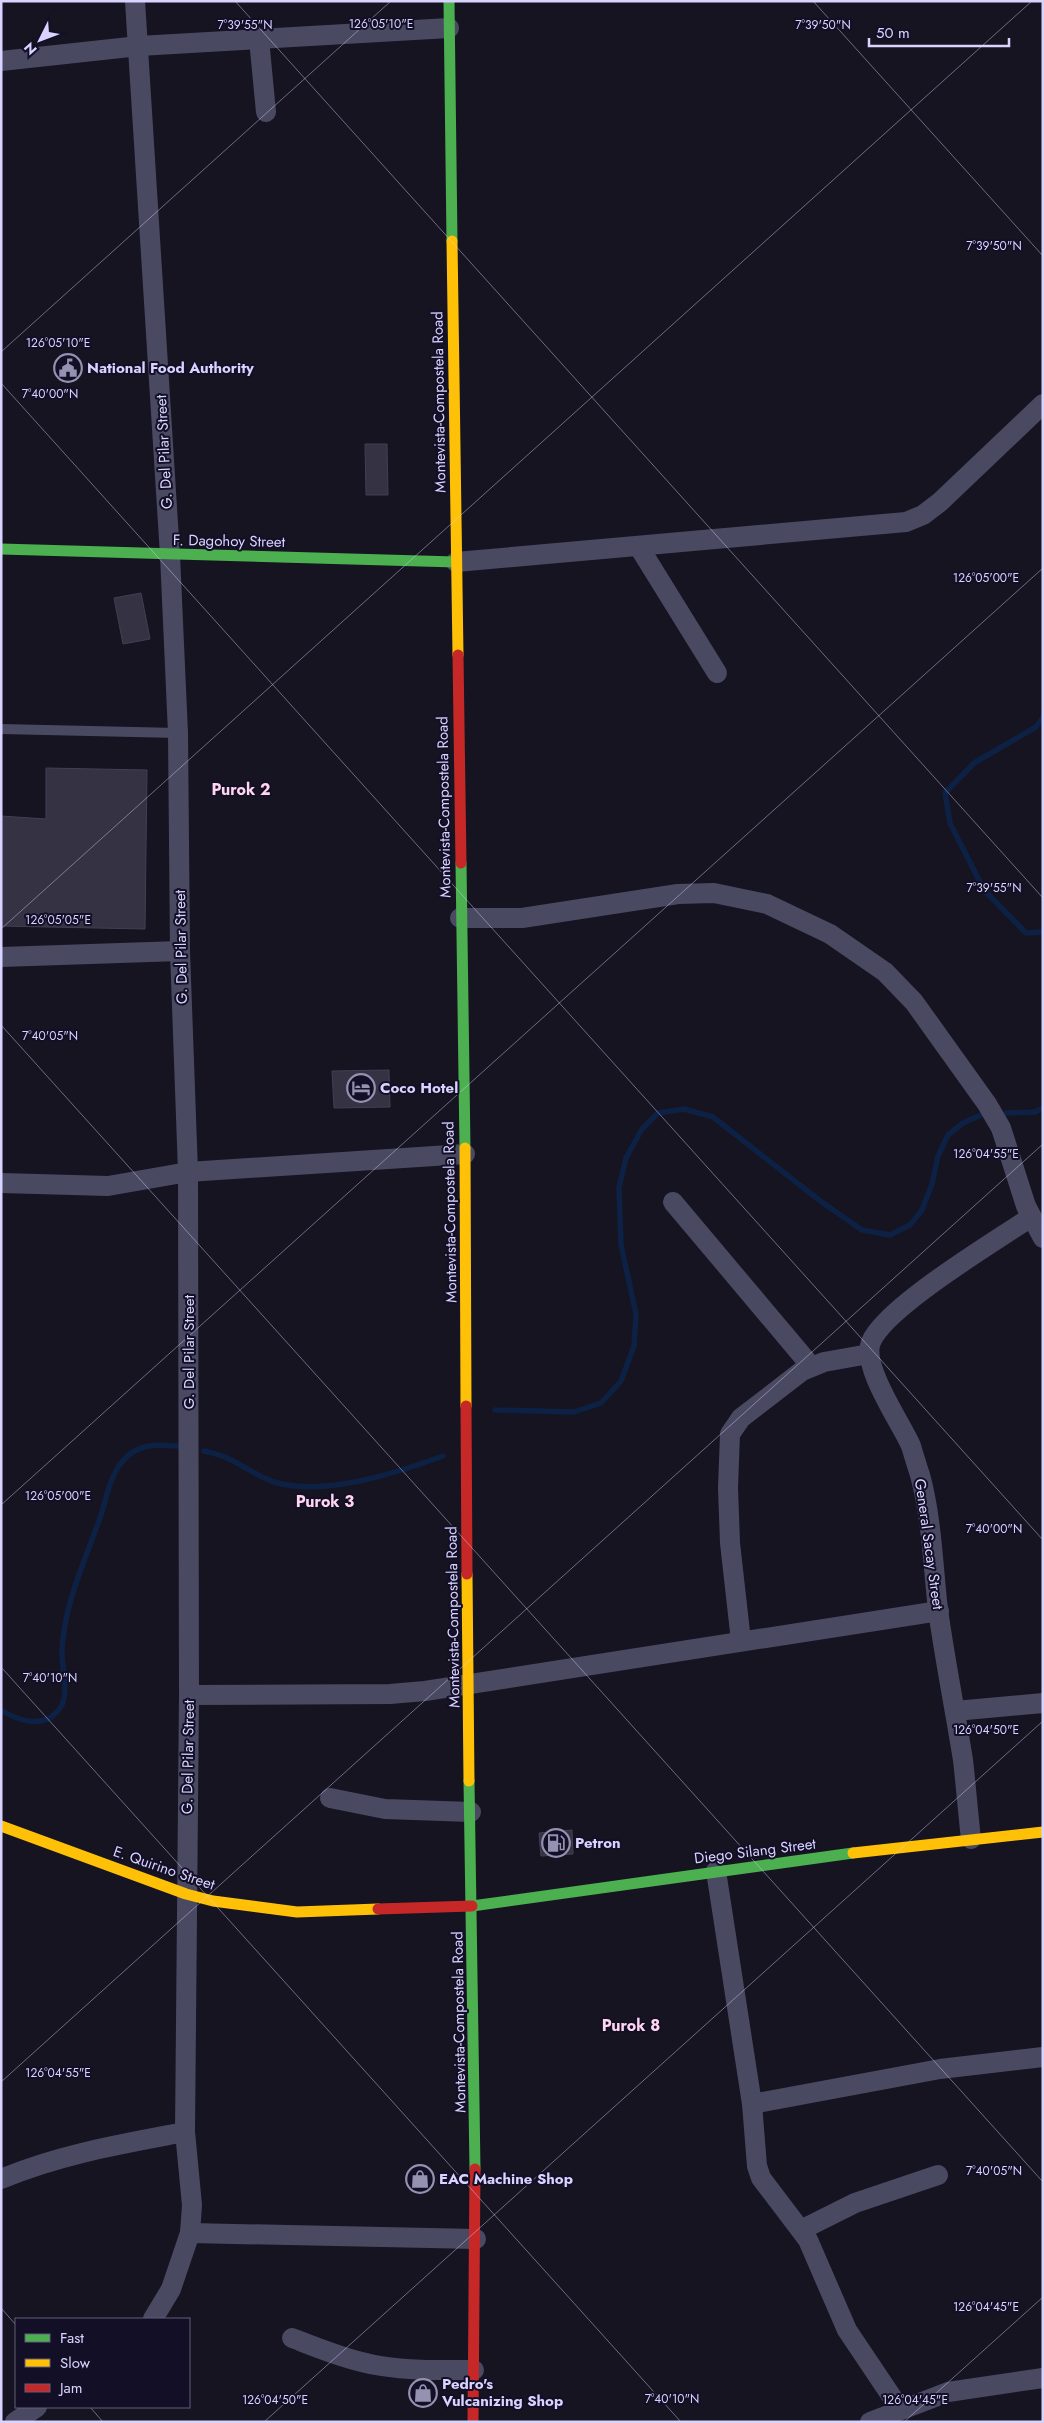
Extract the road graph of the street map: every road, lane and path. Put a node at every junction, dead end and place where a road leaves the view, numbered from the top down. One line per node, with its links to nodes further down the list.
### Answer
1 (135, 1): 5 (street, G. Del Pilar Street)
2 (449, 1): 3 (main road, Montevista-Compostela Road)
3 (449, 28): 4 (street); 12 (main road, Montevista-Compostela Road)
4 (258, 39): 5 (street); 7 (street)
5 (138, 46): 6 (street); 11 (street, G. Del Pilar Street)
6 (1, 61)
7 (266, 112)
8 (1043, 404): 9 (street)
9 (639, 547): 12 (street); 13 (street)
10 (1, 549): 11 (main road, F. Dagohoy Street)
11 (170, 555): 12 (main road, F. Dagohoy Street); 15 (street, G. Del Pilar Street)
12 (456, 562): 16 (main road, Montevista-Compostela Road)
13 (717, 673)
14 (1, 729): 15 (lane)
15 (178, 733): 17 (street, G. Del Pilar Street)
16 (460, 918): 19 (main road, Montevista-Compostela Road); 23 (street)
17 (180, 951): 18 (street); 20 (street, G. Del Pilar Street)
18 (1, 957)
19 (465, 1154): 20 (street); 29 (main road, Montevista-Compostela Road)
20 (188, 1172): 21 (street); 30 (street, G. Del Pilar Street)
21 (1, 1183)
22 (673, 1202): 26 (street)
23 (1031, 1217): 24 (street); 25 (street)
24 (1043, 1238)
25 (868, 1354): 26 (street); 27 (street, General Sacay Street)
26 (811, 1366): 28 (street)
27 (938, 1611): 28 (street); 32 (street, General Sacay Street)
28 (741, 1641): 29 (street)
29 (468, 1683): 30 (street); 34 (main road, Montevista-Compostela Road)
30 (189, 1695): 39 (street, G. Del Pilar Street)
31 (1043, 1703): 32 (street)
32 (955, 1711): 37 (street, General Sacay Street)
33 (330, 1798): 34 (street)
34 (471, 1812): 40 (main road, Montevista-Compostela Road)
35 (1, 1826): 39 (main road, E. Quirino Street)
36 (1043, 1832): 37 (main road, Diego Silang Street)
37 (971, 1839): 38 (main road, Diego Silang Street)
38 (716, 1872): 40 (main road, Diego Silang Street); 42 (street)
39 (186, 1894): 40 (main road, E. Quirino Street); 43 (street, G. Del Pilar Street)
40 (472, 1906): 48 (main road, Montevista-Compostela Road)
41 (1043, 2057): 42 (street)
42 (752, 2104): 46 (street)
43 (185, 2132): 45 (street); 47 (street, G. Del Pilar Street)
44 (938, 2175): 46 (street)
45 (1, 2179)
46 (801, 2230): 54 (street)
47 (190, 2233): 48 (street); 49 (street, G. Del Pilar Street)
48 (476, 2238): 51 (main road, Montevista-Compostela Road)
49 (153, 2318)
50 (292, 2338): 51 (street)
51 (474, 2370): 56 (main road, Montevista-Compostela Road)
52 (1043, 2378): 54 (street)
53 (36, 2408): 55 (street)
54 (900, 2409): 57 (street)
55 (15, 2422)
56 (472, 2422)
57 (870, 2422)

